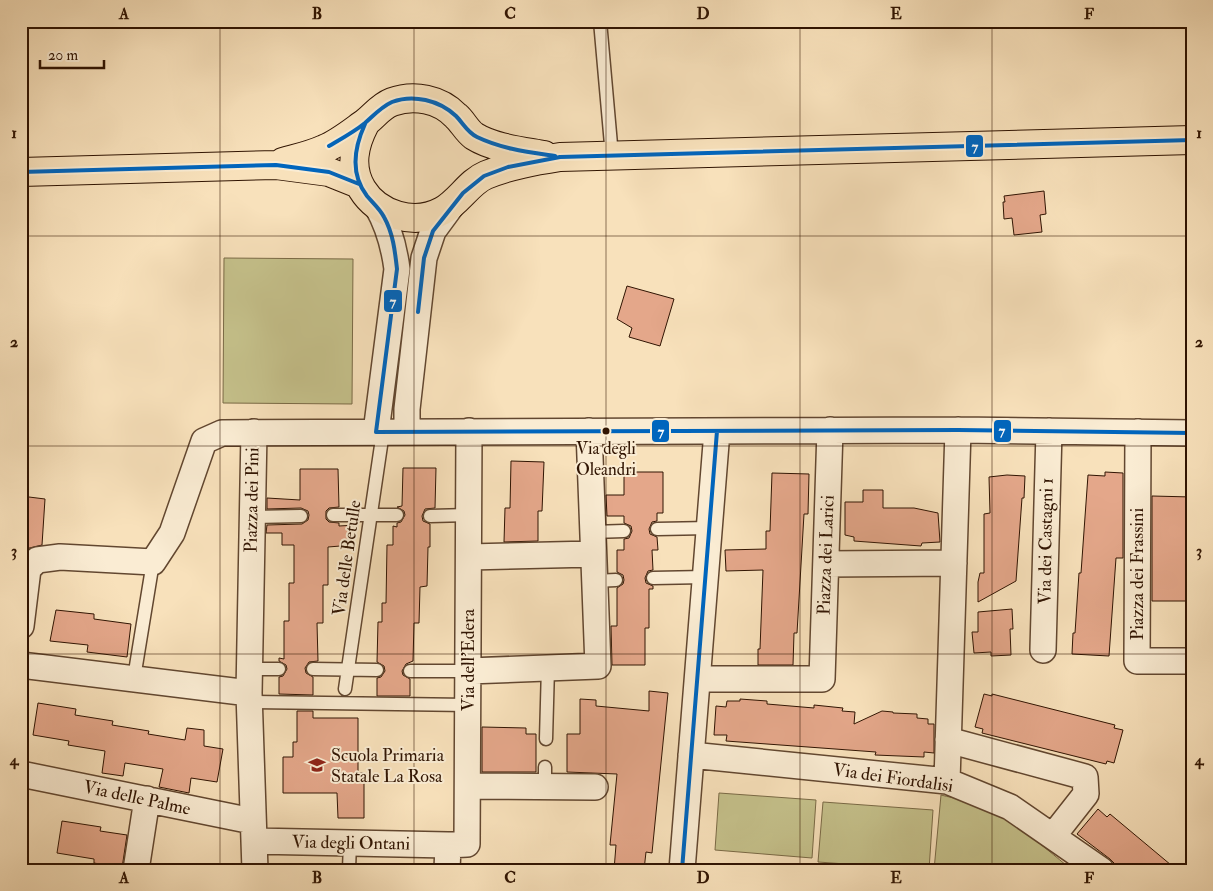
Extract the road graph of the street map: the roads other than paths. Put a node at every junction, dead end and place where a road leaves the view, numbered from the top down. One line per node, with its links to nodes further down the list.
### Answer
1 (600, 21): 5 (lane)
2 (365, 124): 3 (main road); 7 (main road); 9 (main road)
3 (466, 129): 6 (main road); 10 (main road)
4 (1192, 140): 5 (main road)
5 (612, 156): 6 (main road)
6 (560, 157): 10 (main road)
7 (276, 165): 8 (main road); 9 (main road)
8 (21, 172)
9 (360, 184): 11 (main road)
10 (459, 197): 11 (main road); 19 (street)
11 (378, 206): 19 (street)
12 (830, 430): 13 (street); 16 (street); 36 (street, Piazza dei Larici)
13 (958, 430): 17 (street); 35 (street)
14 (469, 431): 15 (street); 19 (street); 25 (street, Via dell'Edera)
15 (589, 431): 16 (street); 32 (street)
16 (717, 431): 29 (street)
17 (1049, 431): 20 (street); 40 (street, Via dei Castagni 1)
18 (254, 432): 19 (street); 28 (street, Piazza dei Pini); 34 (street, Piazza dei Pini)
19 (389, 432): 22 (lane, Via delle Betulle)
20 (1138, 432): 21 (street); 41 (street, Piazza dei Frassini)
21 (1192, 432)
22 (371, 514): 23 (lane); 24 (lane); 46 (lane, Via delle Betulle)
23 (333, 515)
24 (397, 515)
25 (469, 515): 27 (lane); 33 (street, Via dell'Edera)
26 (300, 516): 28 (lane)
27 (430, 516)
28 (252, 517): 52 (street, Piazza dei Pini)
29 (709, 528): 30 (lane); 37 (street)
30 (657, 530)
31 (624, 531): 32 (lane)
32 (593, 543): 33 (street); 43 (street)
33 (469, 557): 49 (street, Via dell'Edera)
34 (152, 562): 39 (street); 50 (lane, Piazza dei Pini)
35 (954, 563): 36 (street); 56 (street)
36 (826, 564): 51 (street, Piazza dei Larici)
37 (706, 577): 38 (lane); 51 (street)
38 (653, 578)
39 (21, 626)
40 (1043, 650)
41 (1192, 661)
42 (21, 665): 50 (street)
43 (548, 668): 49 (street); 55 (lane)
44 (279, 669): 52 (lane)
45 (313, 669): 46 (lane)
46 (348, 670): 47 (lane); 53 (lane, Via delle Betulle)
47 (377, 670)
48 (410, 671): 49 (lane)
49 (468, 672): 54 (street, Via dell'Edera)
50 (134, 678): 52 (street)
51 (698, 678): 57 (street)
52 (249, 688): 54 (lane); 63 (street, Piazza dei Pini)
53 (345, 689)
54 (468, 705): 60 (street, Via dell'Edera)
55 (546, 739)
56 (948, 740): 59 (street); 64 (street)
57 (691, 754): 59 (street, Via dei Fiordalisi); 71 (street)
58 (21, 774): 62 (street, Via delle Palme)
59 (947, 781): 64 (street, Via dei Fiordalisi)
60 (468, 786): 61 (street); 66 (street, Via dell'Edera)
61 (595, 787)
62 (148, 799): 63 (street, Via delle Palme); 68 (street)
63 (253, 831): 65 (street, Via degli Ontani); 69 (street, Piazza dei Pini)
64 (1053, 836): 72 (street, Via dei Fiordalisi)
65 (350, 843): 66 (street, Via degli Ontani); 67 (lane)
66 (448, 845): 70 (street)
67 (349, 869)
68 (136, 870)
69 (255, 870)
70 (447, 870)
71 (682, 870)
72 (1101, 870)

